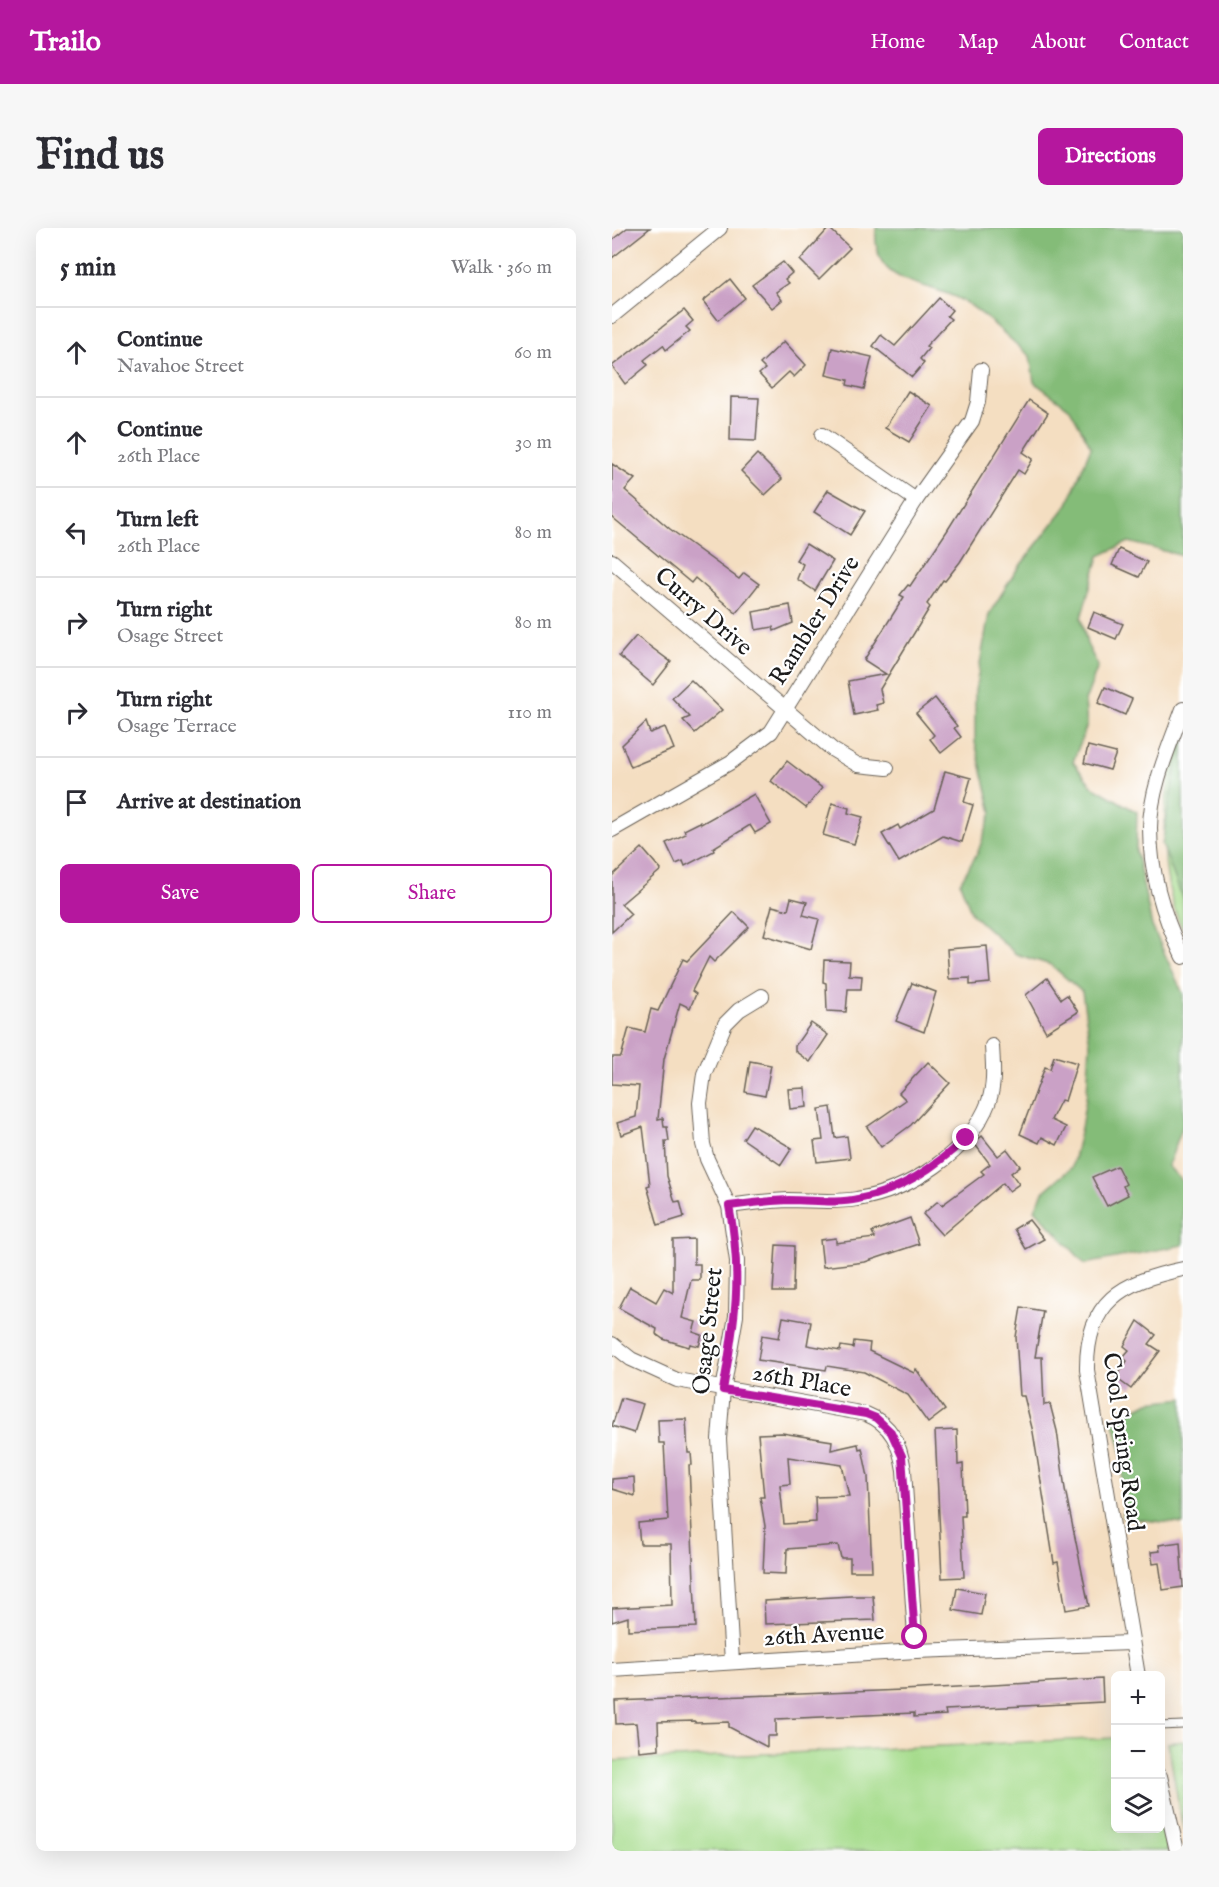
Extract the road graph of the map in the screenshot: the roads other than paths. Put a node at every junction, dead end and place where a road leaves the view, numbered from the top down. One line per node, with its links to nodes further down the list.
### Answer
1 (720, 228): 2 (street)
2 (612, 316)
3 (981, 370): 5 (street, Rambler Drive)
4 (822, 435): 5 (street)
5 (916, 500): 8 (street, Rambler Drive)
6 (612, 561): 8 (street, Curry Drive)
7 (1183, 708): 11 (street)
8 (785, 709): 9 (street, Curry Drive); 10 (street, Rambler Drive)
9 (886, 768)
10 (612, 830)
11 (1183, 957)
12 (762, 996): 14 (street, Osage Street)
13 (992, 1047): 14 (street)
14 (729, 1206): 17 (street, Osage Street)
15 (1183, 1269): 18 (street, Cool Spring Road)
16 (612, 1344): 17 (street, 26th Place)
17 (723, 1390): 19 (street, 26th Place); 20 (street, Osage Street)
18 (1131, 1643): 19 (street, 26th Avenue); 22 (street, Cool Spring Road)
19 (916, 1651): 20 (street, 26th Avenue)
20 (732, 1662): 21 (street, 26th Avenue)
21 (612, 1670)
22 (1137, 1671)
23 (1183, 1725): 24 (lane)
24 (1165, 1726)
25 (1162, 1779): 26 (street)
26 (1177, 1851)

